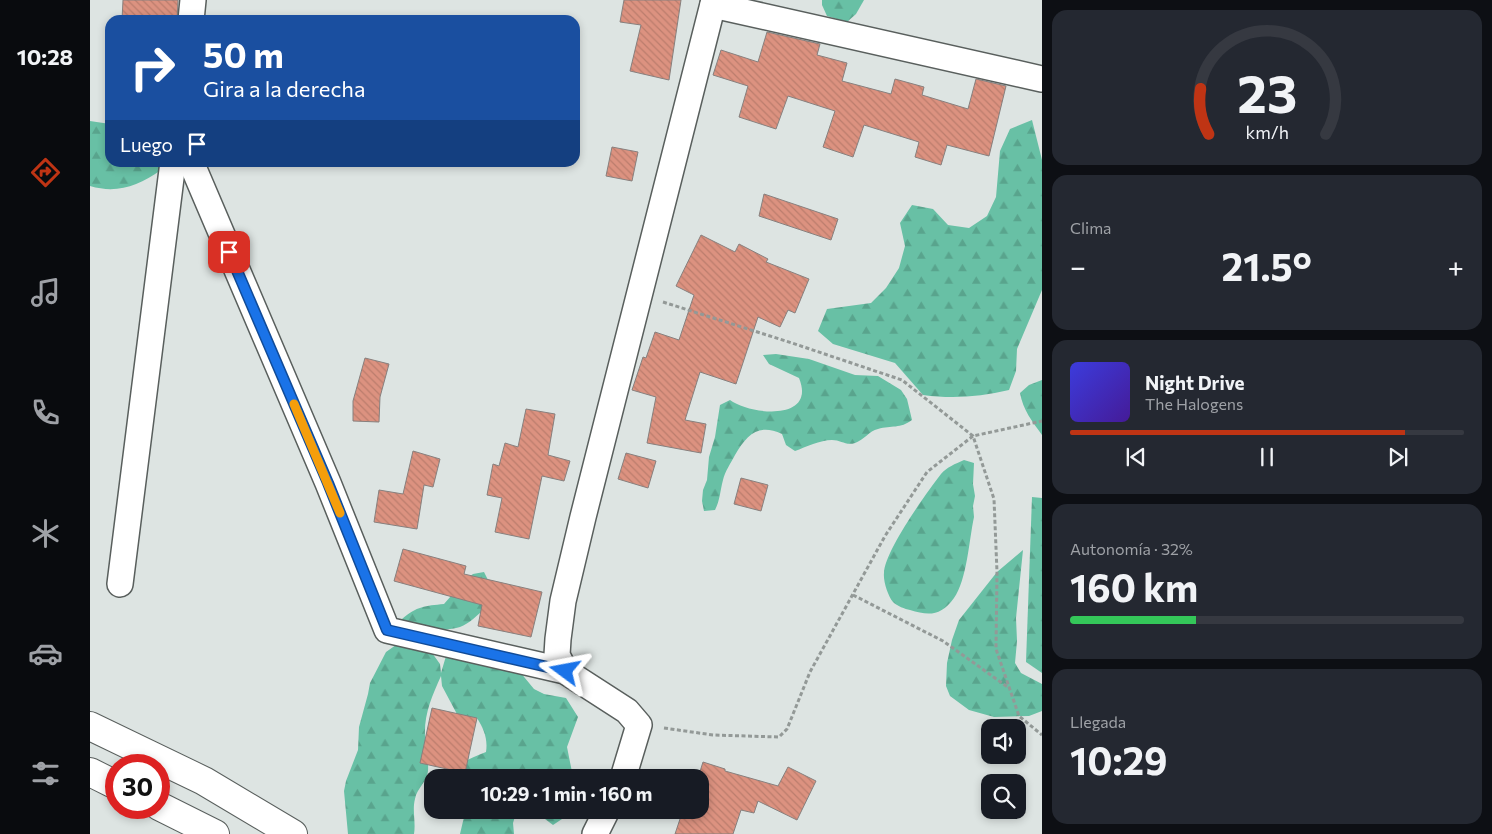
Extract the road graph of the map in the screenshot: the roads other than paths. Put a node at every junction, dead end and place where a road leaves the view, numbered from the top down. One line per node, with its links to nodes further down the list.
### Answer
1 (193, 0): 3 (street)
2 (713, 3): 4 (street); 8 (street)
3 (192, 15)
4 (1042, 79)
5 (171, 167): 7 (street)
6 (192, 167): 8 (street)
7 (120, 584)
8 (565, 671): 10 (street)
9 (90, 726): 16 (highway)
10 (627, 769)
11 (90, 772): 12 (highway)
12 (105, 780)
13 (170, 812): 15 (highway)
14 (602, 819): 17 (street)
15 (215, 834)
16 (293, 834)
17 (595, 834)

